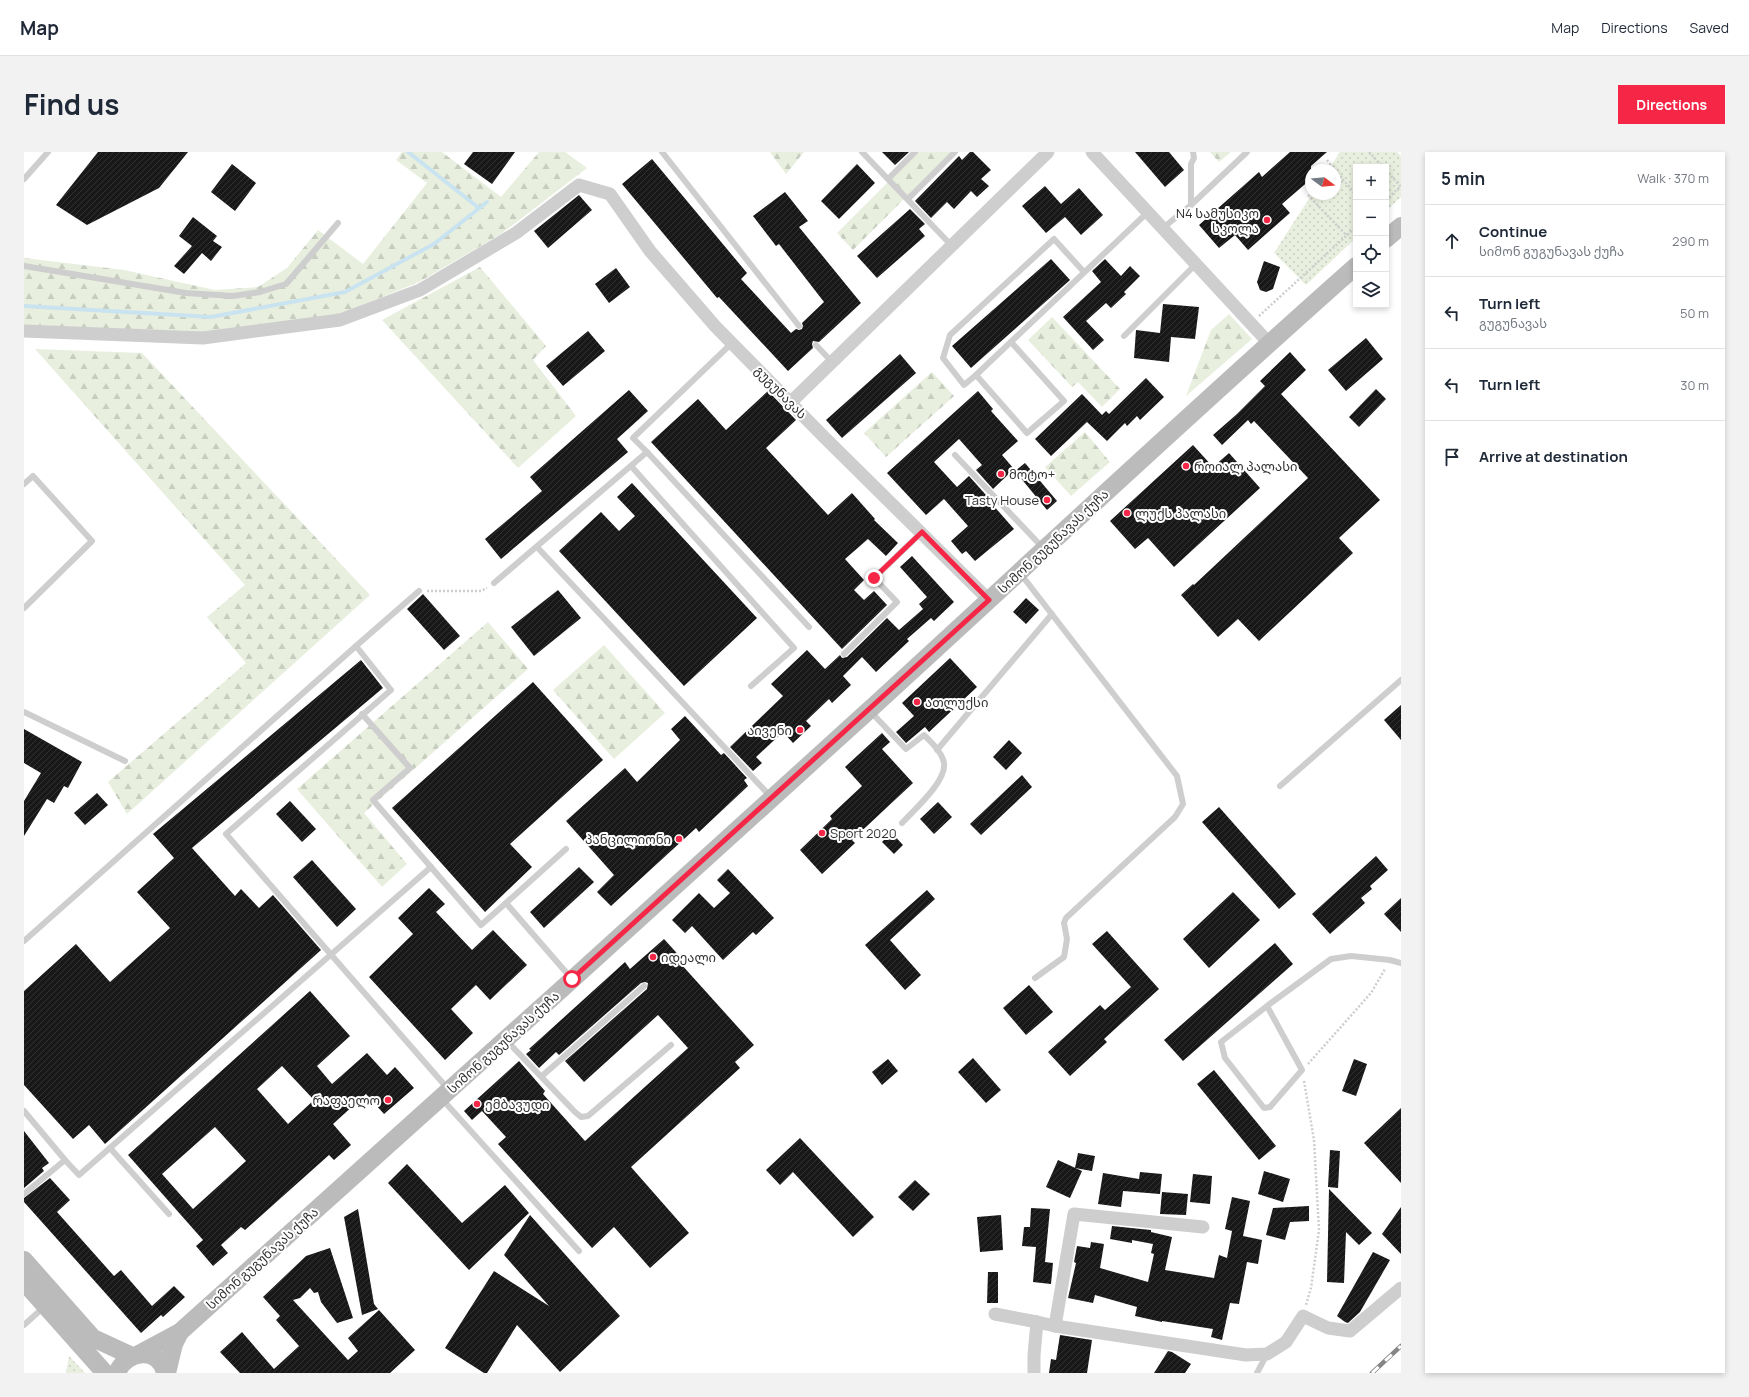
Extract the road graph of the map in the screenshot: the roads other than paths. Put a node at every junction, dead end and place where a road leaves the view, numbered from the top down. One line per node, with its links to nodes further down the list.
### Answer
1 (48, 152): 10 (lane)
2 (662, 152): 24 (lane)
3 (862, 152): 11 (lane)
4 (915, 152): 11 (lane)
5 (955, 152): 12 (lane)
6 (1048, 152): 19 (street)
7 (1092, 152): 14 (street)
8 (1193, 152): 13 (lane)
9 (1247, 152): 13 (lane)
10 (24, 179)
11 (888, 179): 12 (lane)
12 (908, 199): 19 (lane)
13 (1191, 205): 17 (lane)
14 (1148, 212): 17 (street); 23 (lane)
15 (338, 222): 21 (lane)
16 (1401, 226): 18 (main road)
17 (1162, 228): 20 (street)
18 (1389, 236)
19 (952, 246): 31 (street)
20 (1196, 264): 26 (lane); 29 (street)
21 (24, 266)
22 (1353, 269): 29 (main road, სიმონ გუგუნავას ქუჩა)
23 (1084, 272): 27 (lane); 32 (lane)
24 (799, 326)
25 (24, 331): 28 (street, გუგუნავას)
26 (1124, 336)
27 (1011, 342): 32 (lane); 32 (lane)
28 (732, 343): 33 (street, გუგუნავას); 34 (lane)
29 (1269, 343): 40 (main road, სიმონ გუგუნავას ქუჩა)
30 (816, 345): 31 (lane)
31 (832, 362): 33 (street)
32 (976, 375)
33 (791, 402): 38 (street, გუგუნავას)
34 (647, 452): 36 (lane); 47 (lane)
35 (955, 455): 40 (lane)
36 (631, 466): 39 (lane); 51 (lane)
37 (24, 484): 45 (lane)
38 (922, 532): 44 (street, გუგუნავას); 49 (lane)
39 (536, 547): 42 (lane); 58 (lane)
40 (1044, 550): 41 (main road, სიმონ გუგუნავას ქუჩა)
41 (1019, 572): 44 (main road, სიმონ გუგუნავას ქუჩა); 46 (lane)
42 (494, 583)
43 (419, 591): 48 (lane)
44 (989, 600): 52 (main road, სიმონ გუგუნავას ქუჩა)
45 (24, 608)
46 (1052, 614): 55 (lane); 66 (lane)
47 (809, 627)
48 (356, 646): 54 (lane); 63 (lane)
49 (844, 654)
50 (1401, 680): 57 (lane)
51 (751, 686)
52 (869, 710): 55 (lane); 58 (main road, სიმონ გუგუნავას ქუჩა)
53 (24, 712): 56 (lane)
54 (362, 714): 61 (lane); 64 (lane)
55 (937, 750): 59 (lane)
56 (125, 761)
57 (1280, 786)
58 (772, 798): 67 (main road, სიმონ გუგუნავას ქუჩა)
59 (902, 823)
60 (566, 849): 62 (lane)
61 (431, 867): 62 (lane); 64 (lane)
62 (506, 903): 67 (lane)
63 (24, 941)
64 (331, 956): 73 (lane); 75 (lane)
65 (1401, 963): 69 (lane)
66 (1035, 978)
67 (572, 979): 70 (main road, სიმონ გუგუნავას ქუჩა)
68 (644, 986): 72 (lane)
69 (1267, 1006): 69 (lane)
70 (506, 1039): 72 (lane); 73 (main road, სიმონ გუგუნავას ქუჩა)
71 (671, 1045): 72 (lane)
72 (542, 1076)
73 (445, 1094): 80 (lane); 89 (main road, სიმონ გუგუნავას ქუჩა)
74 (24, 1111): 76 (lane)
75 (110, 1148): 76 (lane); 78 (lane)
76 (65, 1160): 77 (lane)
77 (24, 1194)
78 (169, 1214)
79 (1203, 1227): 88 (street)
80 (579, 1251)
81 (24, 1260): 91 (main road)
82 (24, 1282): 84 (main road)
83 (1401, 1288): 90 (street)
84 (45, 1306): 87 (lane); 92 (main road)
85 (995, 1314): 86 (street)
86 (1037, 1322): 88 (street); 95 (street)
87 (24, 1325)
88 (1055, 1326): 90 (street)
89 (180, 1332): 91 (main road, სიმონ გუგუნავას ქუჩა); 94 (main road, სიმონ გუგუნავას ქუჩა)
90 (1266, 1354): 96 (lane)
91 (135, 1355): 93 (main road, სიმონ გუგუნავას ქუჩა); 94 (main road)
92 (105, 1373)
93 (117, 1373)
94 (166, 1373)
95 (1034, 1373)
96 (1257, 1373)

